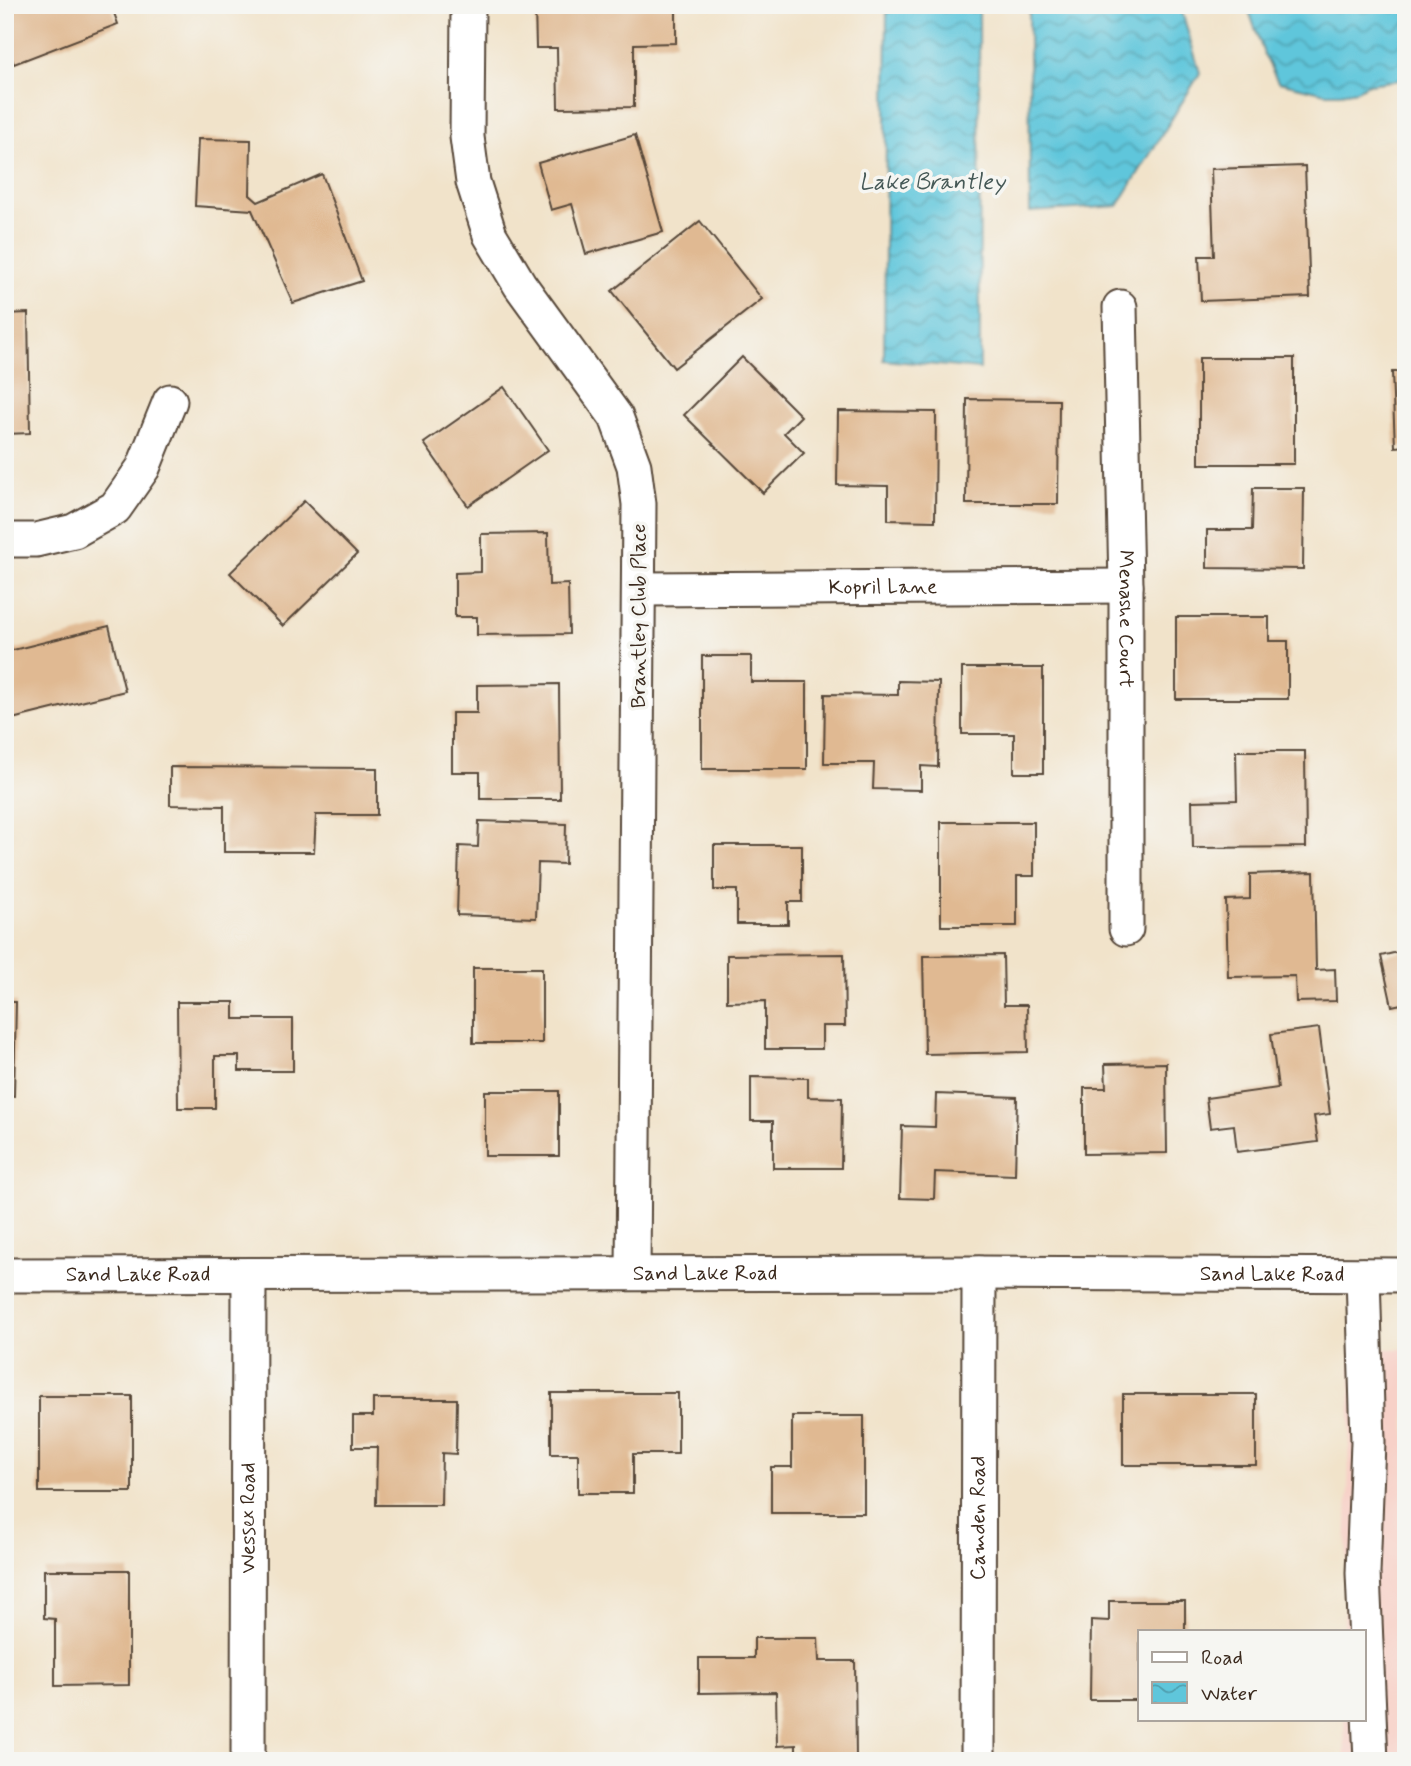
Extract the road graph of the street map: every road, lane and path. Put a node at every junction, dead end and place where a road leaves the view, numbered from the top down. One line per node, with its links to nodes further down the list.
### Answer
1 (468, 5): 6 (street, Brantley Club Place)
2 (1119, 307): 5 (street, Menashe Court)
3 (170, 401): 4 (street)
4 (5, 540)
5 (1126, 586): 6 (street, Kopril Lane); 7 (street, Menashe Court)
6 (640, 589): 8 (street, Brantley Club Place)
7 (1126, 929)
8 (633, 1273): 9 (street, Sand Lake Road); 11 (street, Sand Lake Road)
9 (979, 1273): 12 (street, Sand Lake Road); 17 (street, Camden Road)
10 (5, 1275): 11 (street, Sand Lake Road)
11 (249, 1275): 16 (street, Wessex Road)
12 (1363, 1275): 13 (street, Sand Lake Road); 14 (street)
13 (1406, 1275)
14 (1365, 1630)
15 (1366, 1644): 18 (street)
16 (248, 1761)
17 (978, 1761)
18 (1371, 1761)

